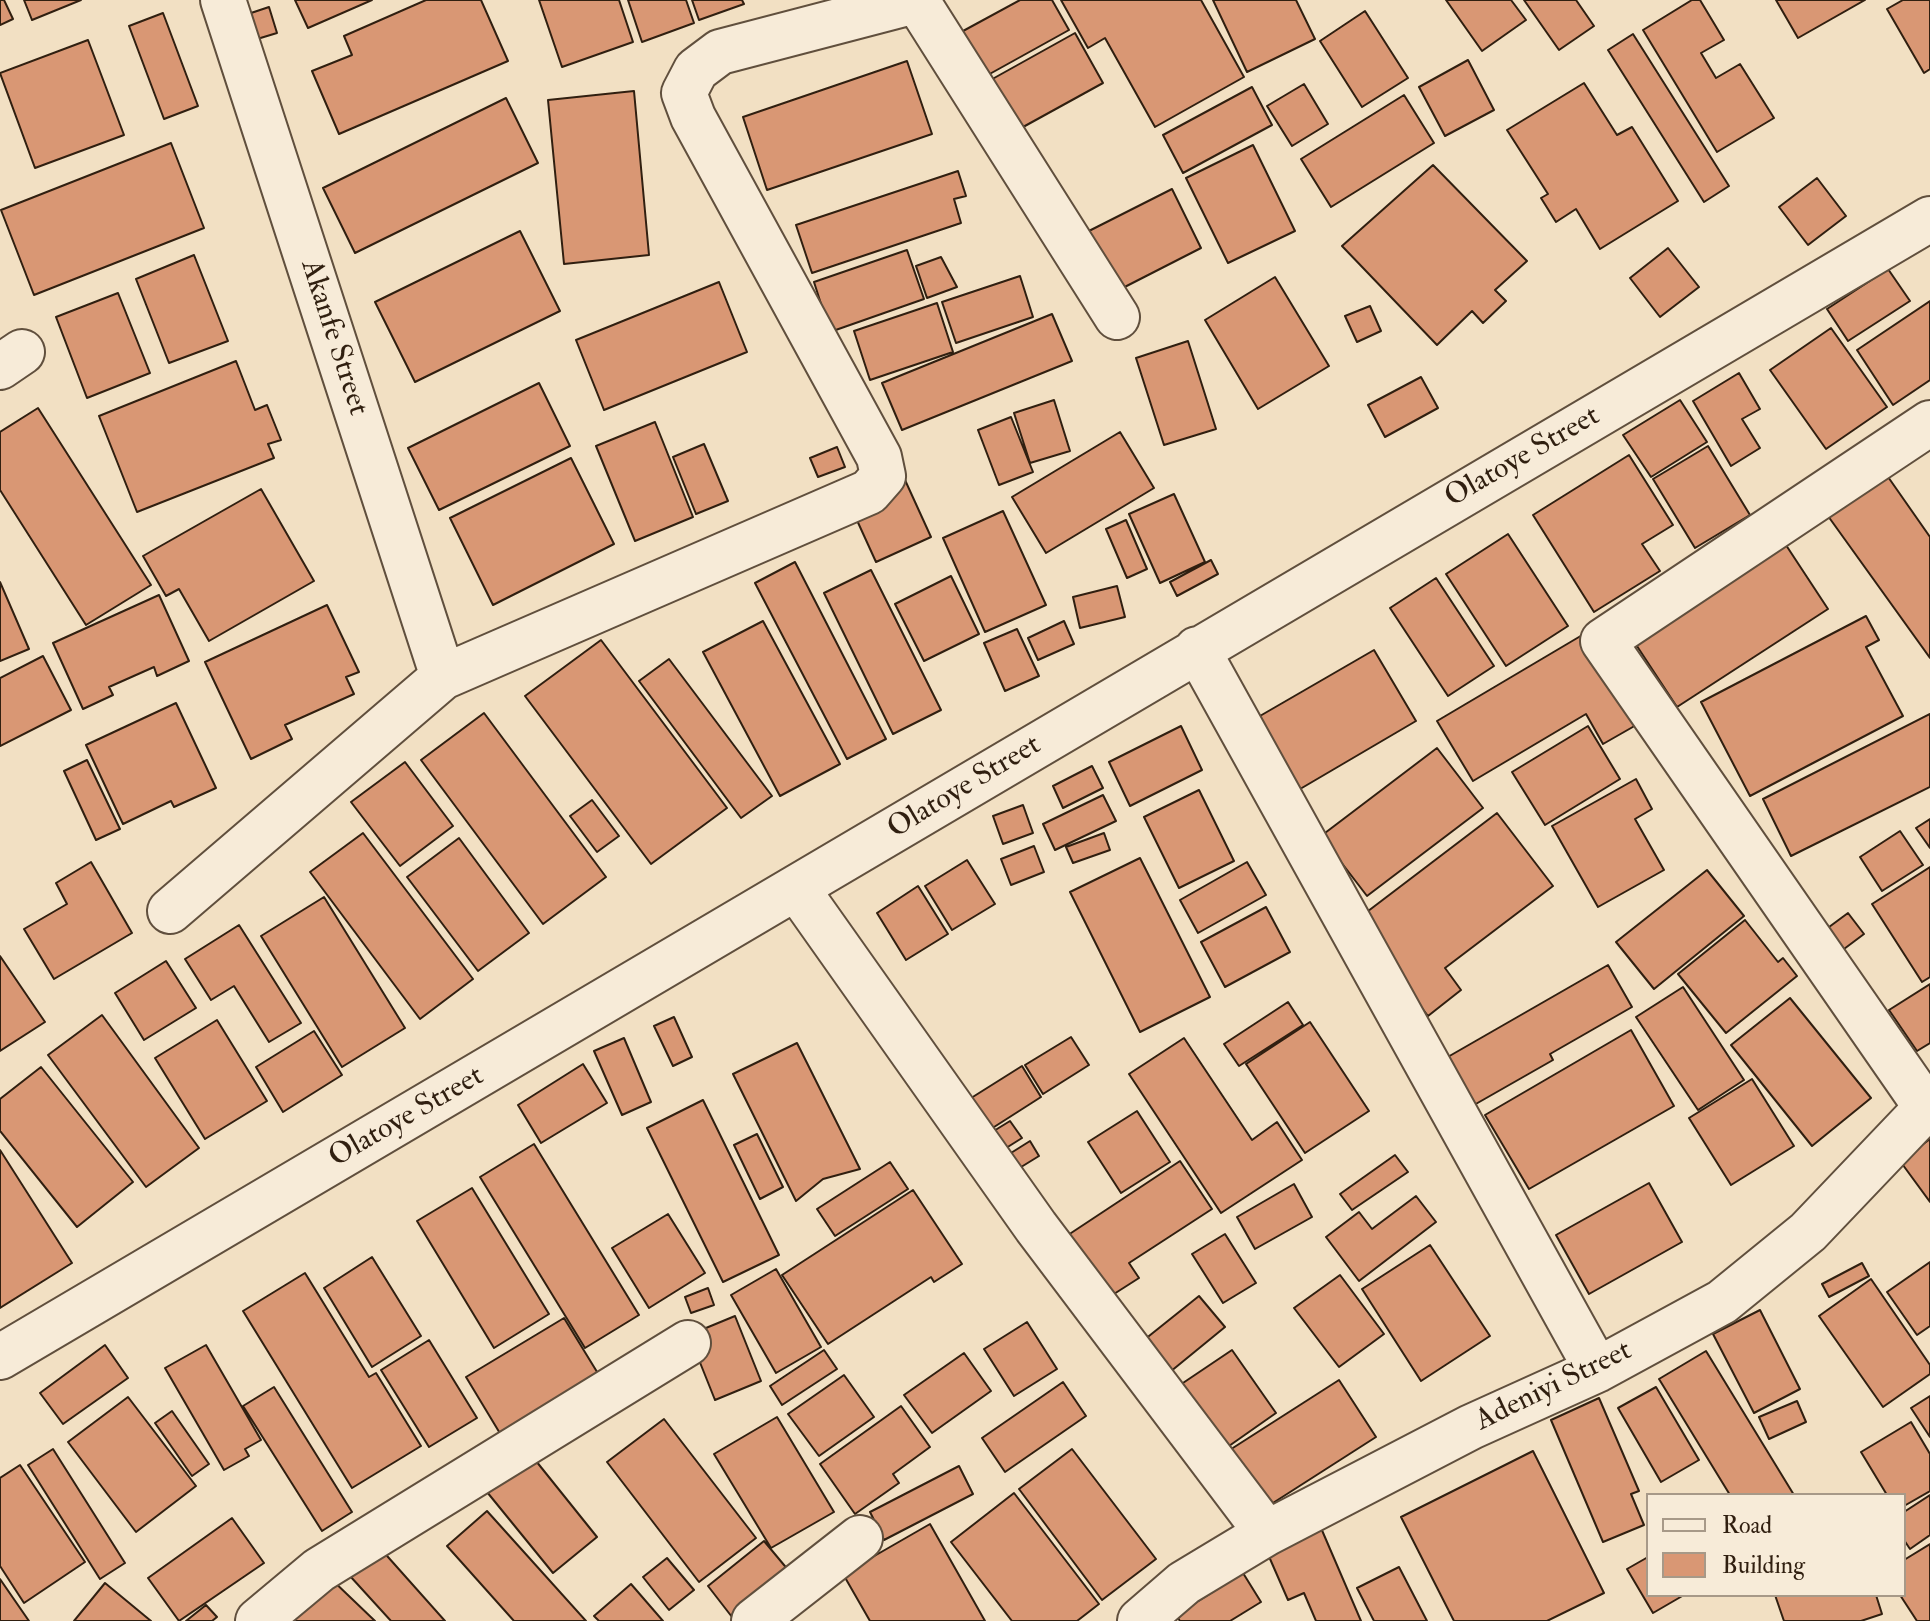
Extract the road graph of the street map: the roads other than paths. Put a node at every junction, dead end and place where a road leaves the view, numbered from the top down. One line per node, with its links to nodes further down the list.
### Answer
1 (223, 0): 7 (street, Akanfe Street)
2 (918, 0): 4 (street); 7 (street)
3 (1930, 219): 6 (street, Olatoye Street)
4 (1117, 317)
5 (1930, 423): 10 (street)
6 (1197, 649): 8 (street, Olatoye Street); 13 (street)
7 (443, 677): 9 (street)
8 (797, 889): 12 (street, Olatoye Street); 14 (street)
9 (170, 911)
10 (1928, 1106): 13 (street, Adeniyi Street)
11 (688, 1343): 16 (street)
12 (0, 1357)
13 (1597, 1370): 14 (street, Adeniyi Street)
14 (1267, 1533): 18 (street, Adeniyi Street)
15 (860, 1538): 17 (street)
16 (258, 1621)
17 (754, 1621)
18 (1140, 1621)

